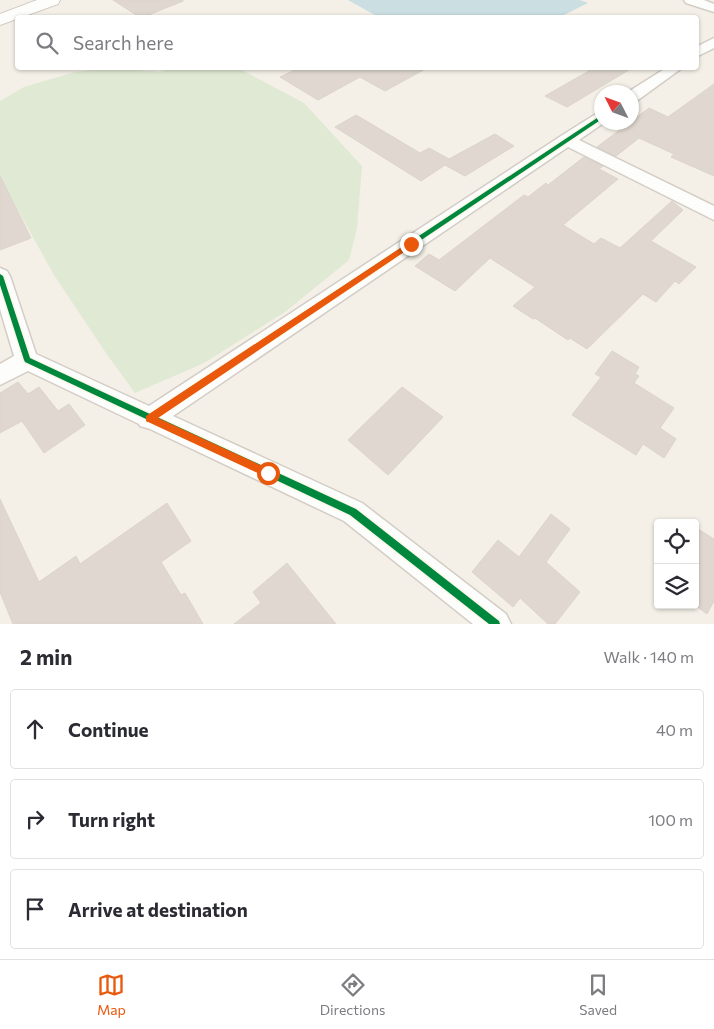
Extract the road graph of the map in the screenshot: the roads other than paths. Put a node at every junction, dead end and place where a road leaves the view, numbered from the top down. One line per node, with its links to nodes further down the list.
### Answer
1 (52, 0): 4 (main road)
2 (691, 0): 3 (street)
3 (714, 8)
4 (0, 20)
5 (714, 42): 6 (street)
6 (699, 51)
7 (672, 70): 8 (street)
8 (639, 92)
9 (594, 122): 10 (street)
10 (567, 140): 11 (street); 15 (street)
11 (714, 214)
12 (0, 276): 13 (street)
13 (27, 360): 14 (street); 15 (street)
14 (0, 375)
15 (149, 419): 16 (street)
16 (496, 624)

